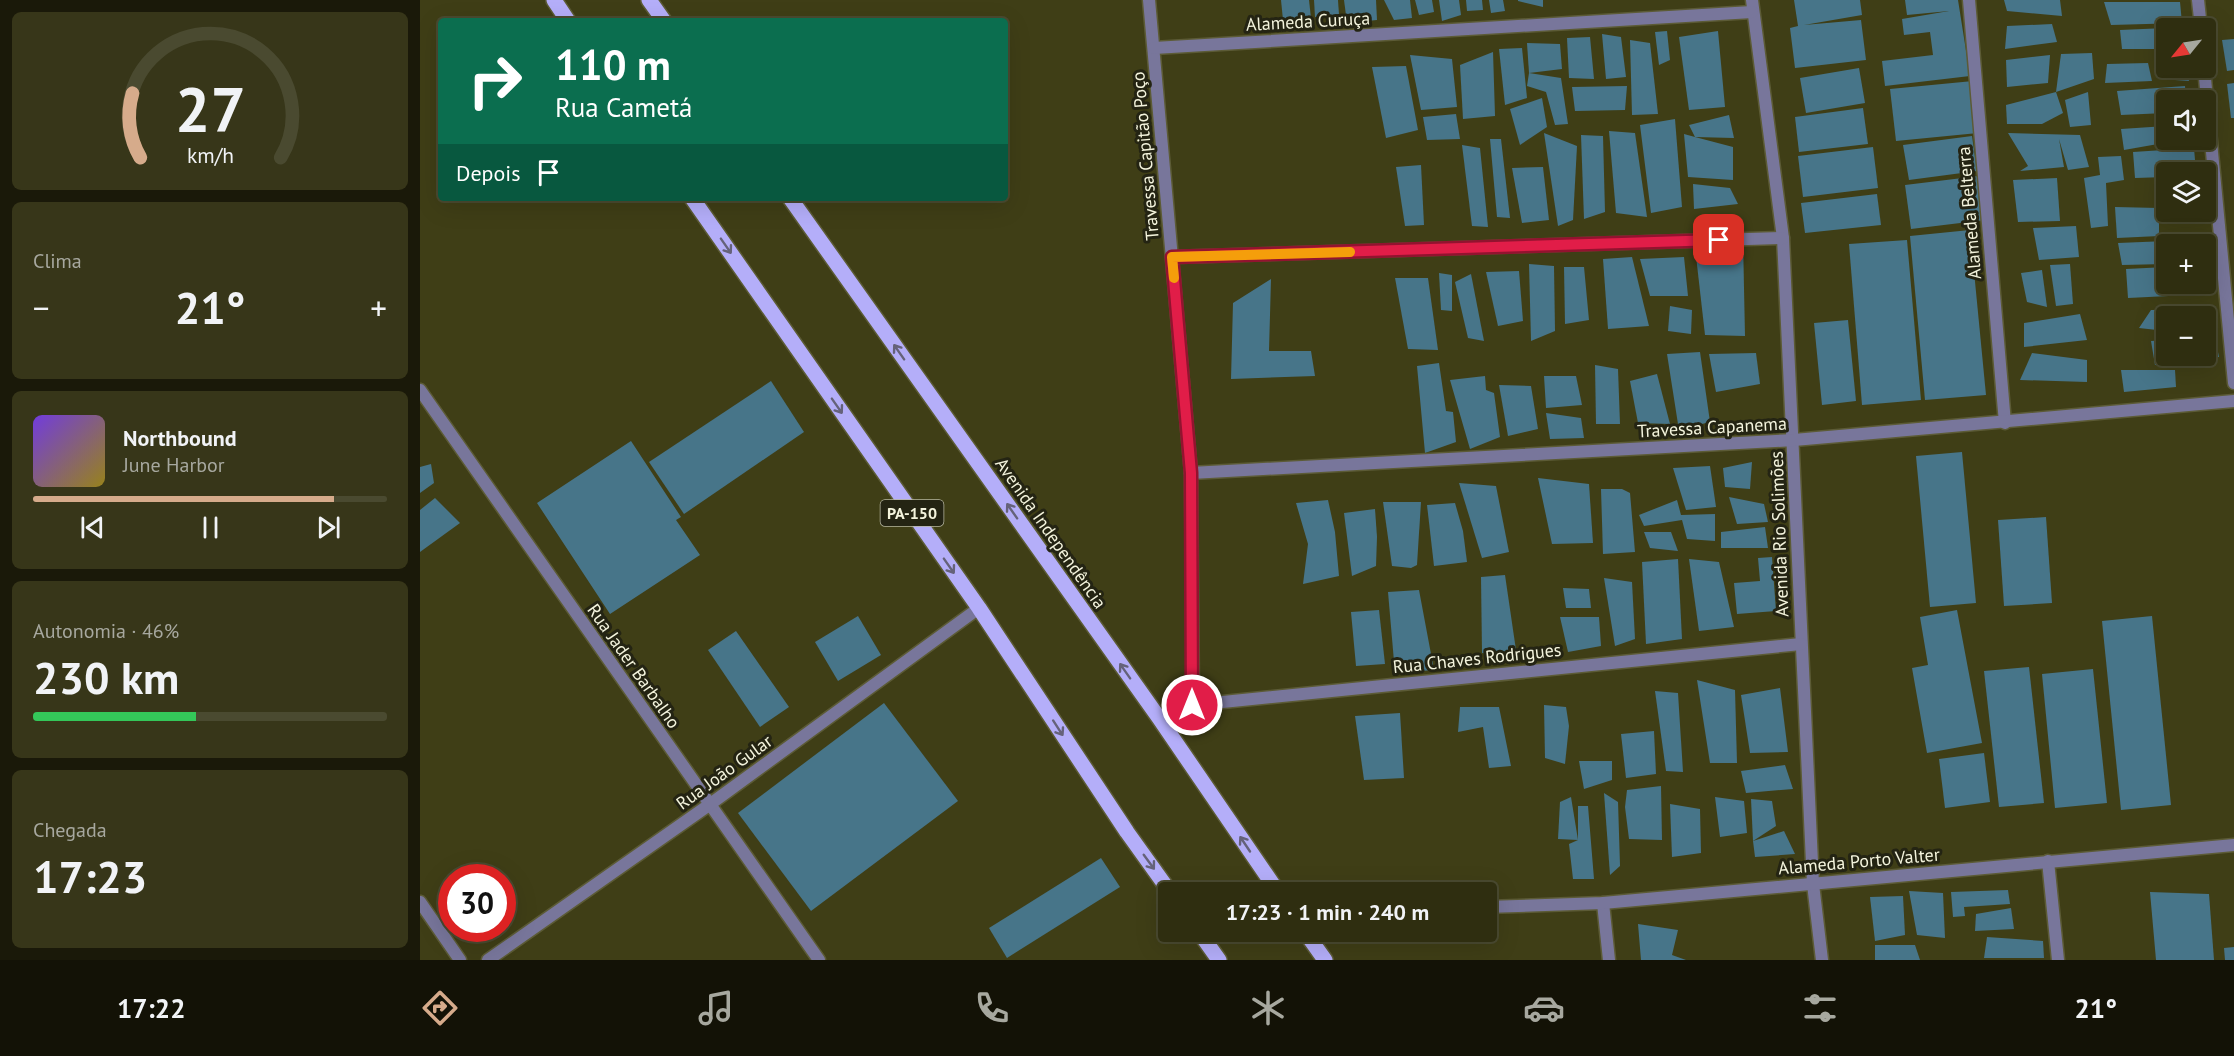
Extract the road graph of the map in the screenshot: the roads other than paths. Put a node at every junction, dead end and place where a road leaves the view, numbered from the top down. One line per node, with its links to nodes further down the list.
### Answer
1 (554, 0): 7 (main road)
2 (649, 0): 8 (main road)
3 (1149, 0): 10 (street, Travessa Capitão Poço)
4 (1969, 0): 19 (street, Alameda Belterra)
5 (2198, 0): 9 (street)
6 (1752, 6): 10 (street, Alameda Curuça); 14 (street, Avenida Rio Solimões)
7 (566, 18)
8 (662, 18)
9 (2200, 18)
10 (1154, 48): 15 (street, Travessa Capitão Poço)
11 (2205, 78): 16 (street)
12 (694, 201): 22 (main road, PA-150, one-way to 22)
13 (792, 201): 25 (main road, Avenida Independência, one-way to 13)
14 (1783, 238): 15 (street); 20 (street, Avenida Rio Solimões)
15 (1172, 257): 21 (street, Travessa Capitão Poço)
16 (2234, 383)
17 (420, 390): 26 (street, Rua Jader Barbalho)
18 (2234, 402): 19 (street, Travessa Capanema)
19 (2005, 423): 20 (street, Travessa Capanema)
20 (1794, 440): 21 (street, Travessa Capanema); 23 (street, Avenida Rio Solimões)
21 (1191, 473): 24 (street, Travessa Capitão Poço)
22 (979, 608): 26 (street, Rua João Gular); 29 (main road, PA-150, one-way to 29)
23 (1801, 644): 24 (street, Rua Chaves Rodrigues); 31 (street, Avenida Rio Solimões)
24 (1192, 705): 25 (street, Rua Chaves Rodrigues)
25 (1159, 718): 30 (main road, Avenida Independência, one-way to 25)
26 (709, 806): 38 (street, Rua João Gular); 39 (street, Rua Jader Barbalho)
27 (2234, 845): 28 (street, Alameda Porto Valter)
28 (2048, 861): 31 (street, Alameda Porto Valter); 44 (street)
29 (1163, 882)
30 (1271, 882)
31 (1814, 884): 33 (street, Alameda Porto Valter); 43 (street, Avenida Rio Solimões)
32 (420, 902): 37 (street)
33 (1603, 903): 34 (street, Alameda Porto Valter); 42 (street)
34 (1497, 907)
35 (1206, 942): 40 (main road)
36 (1312, 942): 41 (main road)
37 (460, 960)
38 (488, 960)
39 (819, 960)
40 (1219, 960)
41 (1325, 960)
42 (1609, 960)
43 (1822, 960)
44 (2058, 960)

